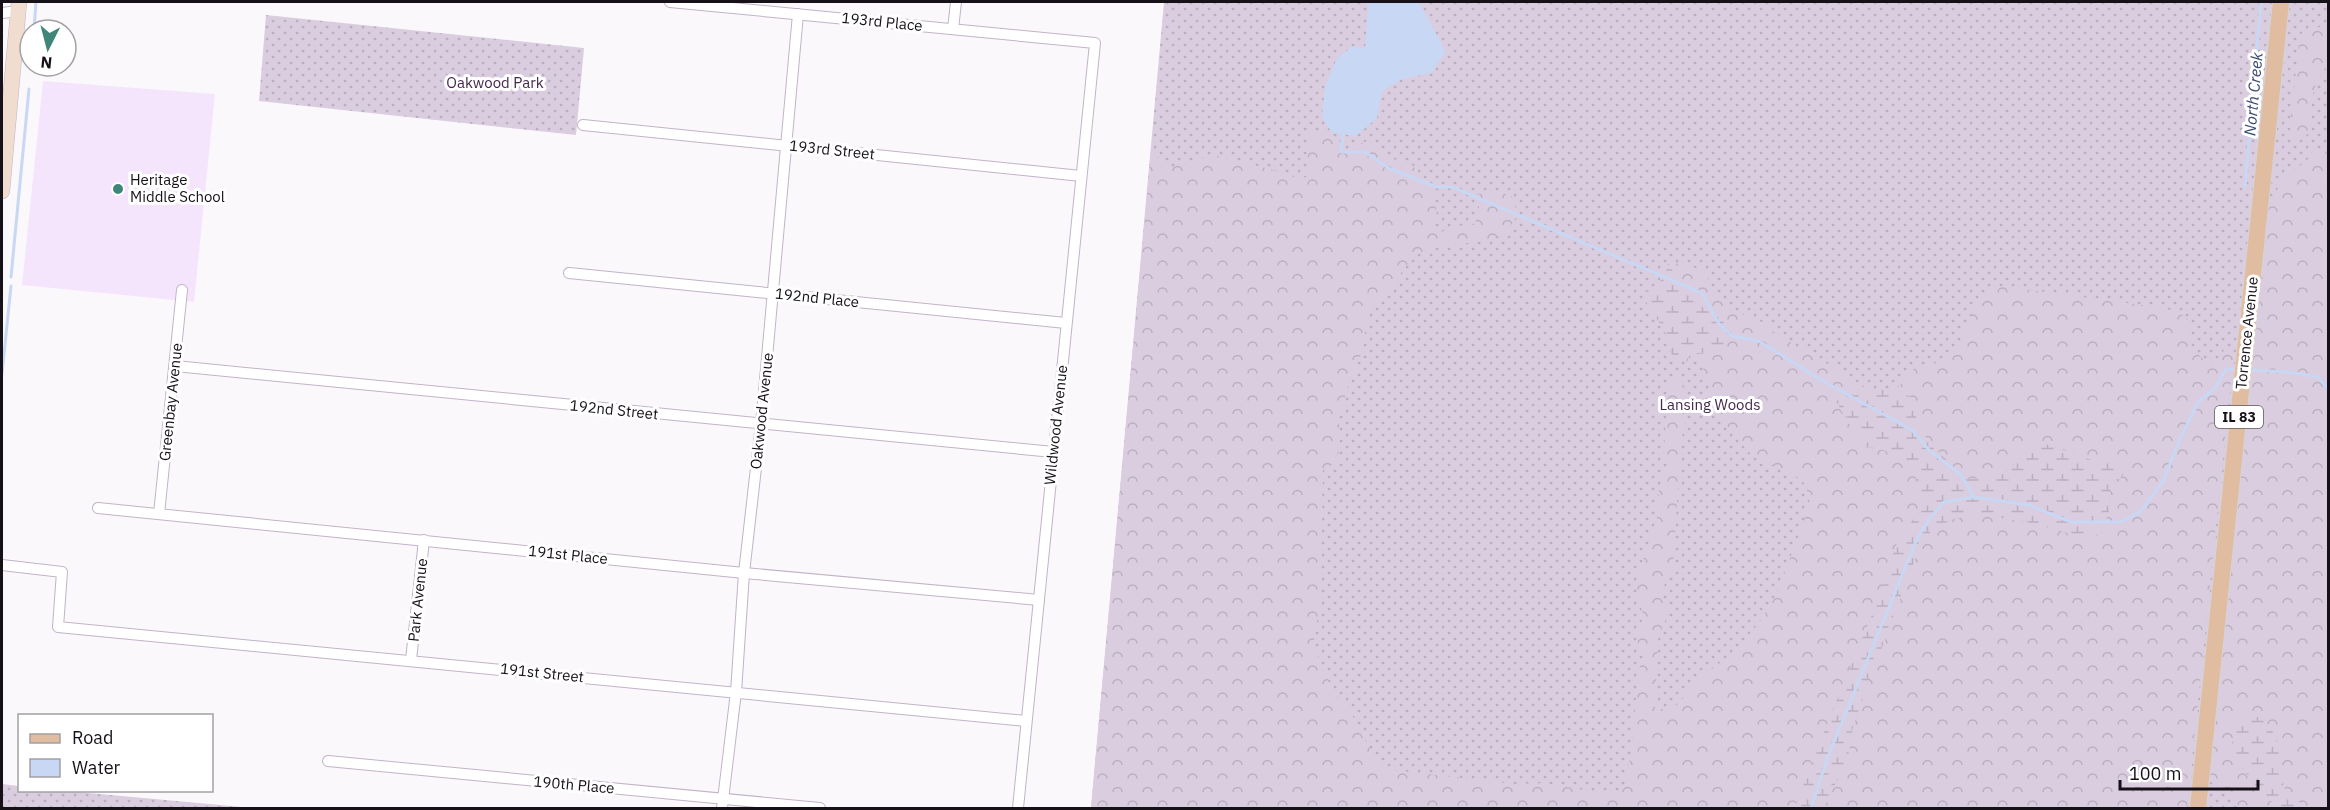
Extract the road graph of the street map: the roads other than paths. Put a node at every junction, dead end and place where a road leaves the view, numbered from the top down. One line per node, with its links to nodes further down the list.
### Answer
1 (670, 2): 6 (street, 193rd Place)
2 (956, 2): 7 (street)
3 (2281, 2): 33 (main road, Torrence Avenue / IL 83)
4 (19, 6): 5 (street); 12 (main road)
5 (2, 13)
6 (798, 14): 7 (street, 193rd Place); 10 (street, Oakwood Avenue)
7 (953, 29): 8 (street, 193rd Place)
8 (1095, 43): 11 (street, Wildwood Avenue)
9 (583, 125): 10 (street, 193rd Street)
10 (787, 146): 11 (street, 193rd Street); 15 (street, Oakwood Avenue)
11 (1081, 176): 16 (street, Wildwood Avenue)
12 (2, 191)
13 (568, 273): 15 (street, 192nd Place)
14 (182, 290): 17 (street, Greenbay Avenue)
15 (773, 294): 16 (street, 192nd Place); 18 (street, Oakwood Avenue)
16 (1066, 323): 19 (street, Wildwood Avenue)
17 (175, 366): 18 (street, 192nd Street); 21 (street, Greenbay Avenue)
18 (761, 424): 19 (street, 192nd Street); 24 (street, Oakwood Avenue)
19 (1053, 452): 25 (street, Wildwood Avenue)
20 (98, 508): 21 (street, 191st Place)
21 (159, 514): 22 (street, 191st Place)
22 (424, 540): 24 (street, 191st Place); 26 (street, Park Avenue)
23 (2, 565): 26 (street, 191st Street)
24 (744, 573): 25 (street, 191st Place); 27 (street, Oakwood Avenue)
25 (1039, 600): 28 (street, Wildwood Avenue)
26 (411, 660): 27 (street, 191st Street)
27 (736, 692): 28 (street, 191st Street); 30 (street, Oakwood Avenue)
28 (1026, 721): 32 (street, Wildwood Avenue)
29 (328, 761): 30 (street, 190th Place)
30 (722, 804): 31 (street, 190th Place)
31 (820, 808)
32 (1018, 808)
33 (2198, 808)

